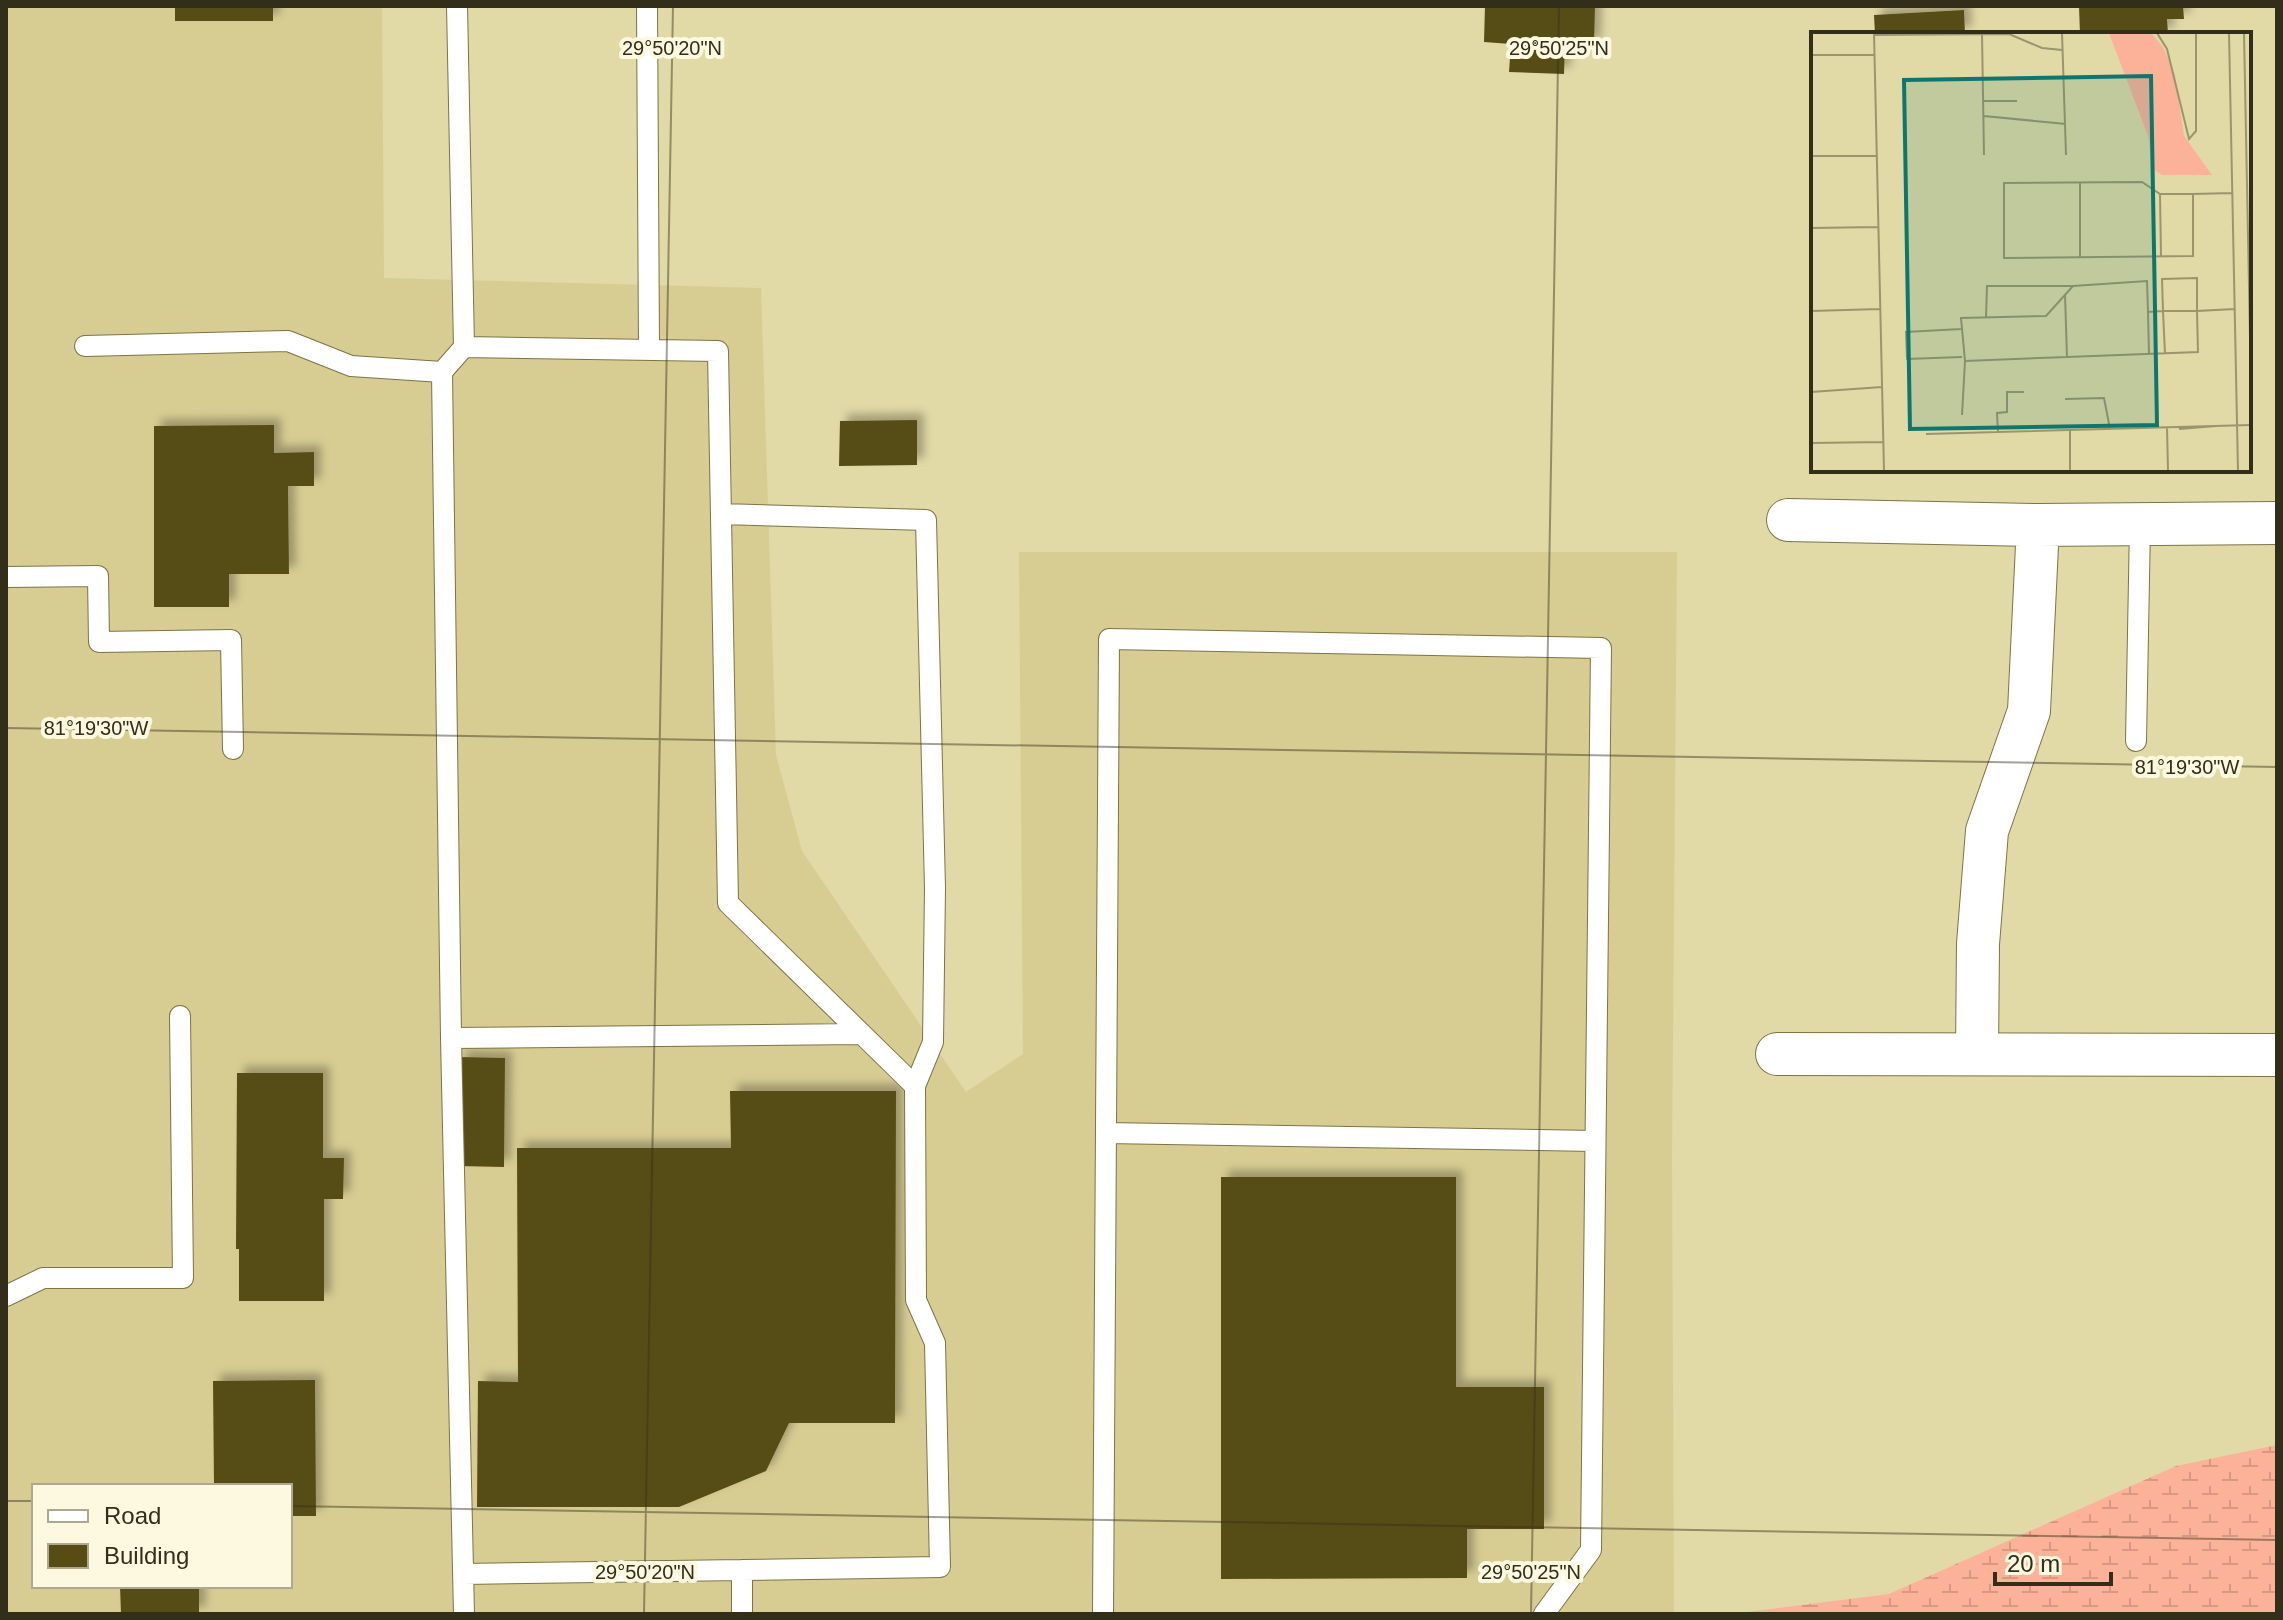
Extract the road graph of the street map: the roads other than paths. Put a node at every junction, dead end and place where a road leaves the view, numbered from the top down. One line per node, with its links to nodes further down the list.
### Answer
1 (457, 6): 4 (lane)
2 (647, 6): 5 (lane)
3 (85, 346): 6 (lane)
4 (464, 347): 5 (lane); 6 (lane)
5 (649, 349): 7 (lane)
6 (442, 372): 17 (lane)
7 (721, 514): 16 (lane); 21 (lane)
8 (1788, 520): 10 (street)
9 (2277, 523): 11 (street)
10 (2038, 525): 11 (street); 19 (street)
11 (2140, 525): 13 (lane)
12 (6, 577): 14 (lane)
13 (2136, 741)
14 (233, 749)
15 (180, 1016): 24 (lane)
16 (861, 1034): 17 (lane); 21 (lane)
17 (451, 1038): 26 (lane)
18 (1777, 1054): 19 (street)
19 (1977, 1054): 20 (street)
20 (2277, 1055)
21 (915, 1086): 25 (lane)
22 (1106, 1133): 23 (lane); 23 (lane); 29 (lane)
23 (1595, 1141): 30 (lane)
24 (6, 1296)
25 (742, 1570): 26 (lane); 28 (lane)
26 (463, 1574): 27 (lane)
27 (464, 1614)
28 (742, 1614)
29 (1103, 1614)
30 (1544, 1614)

